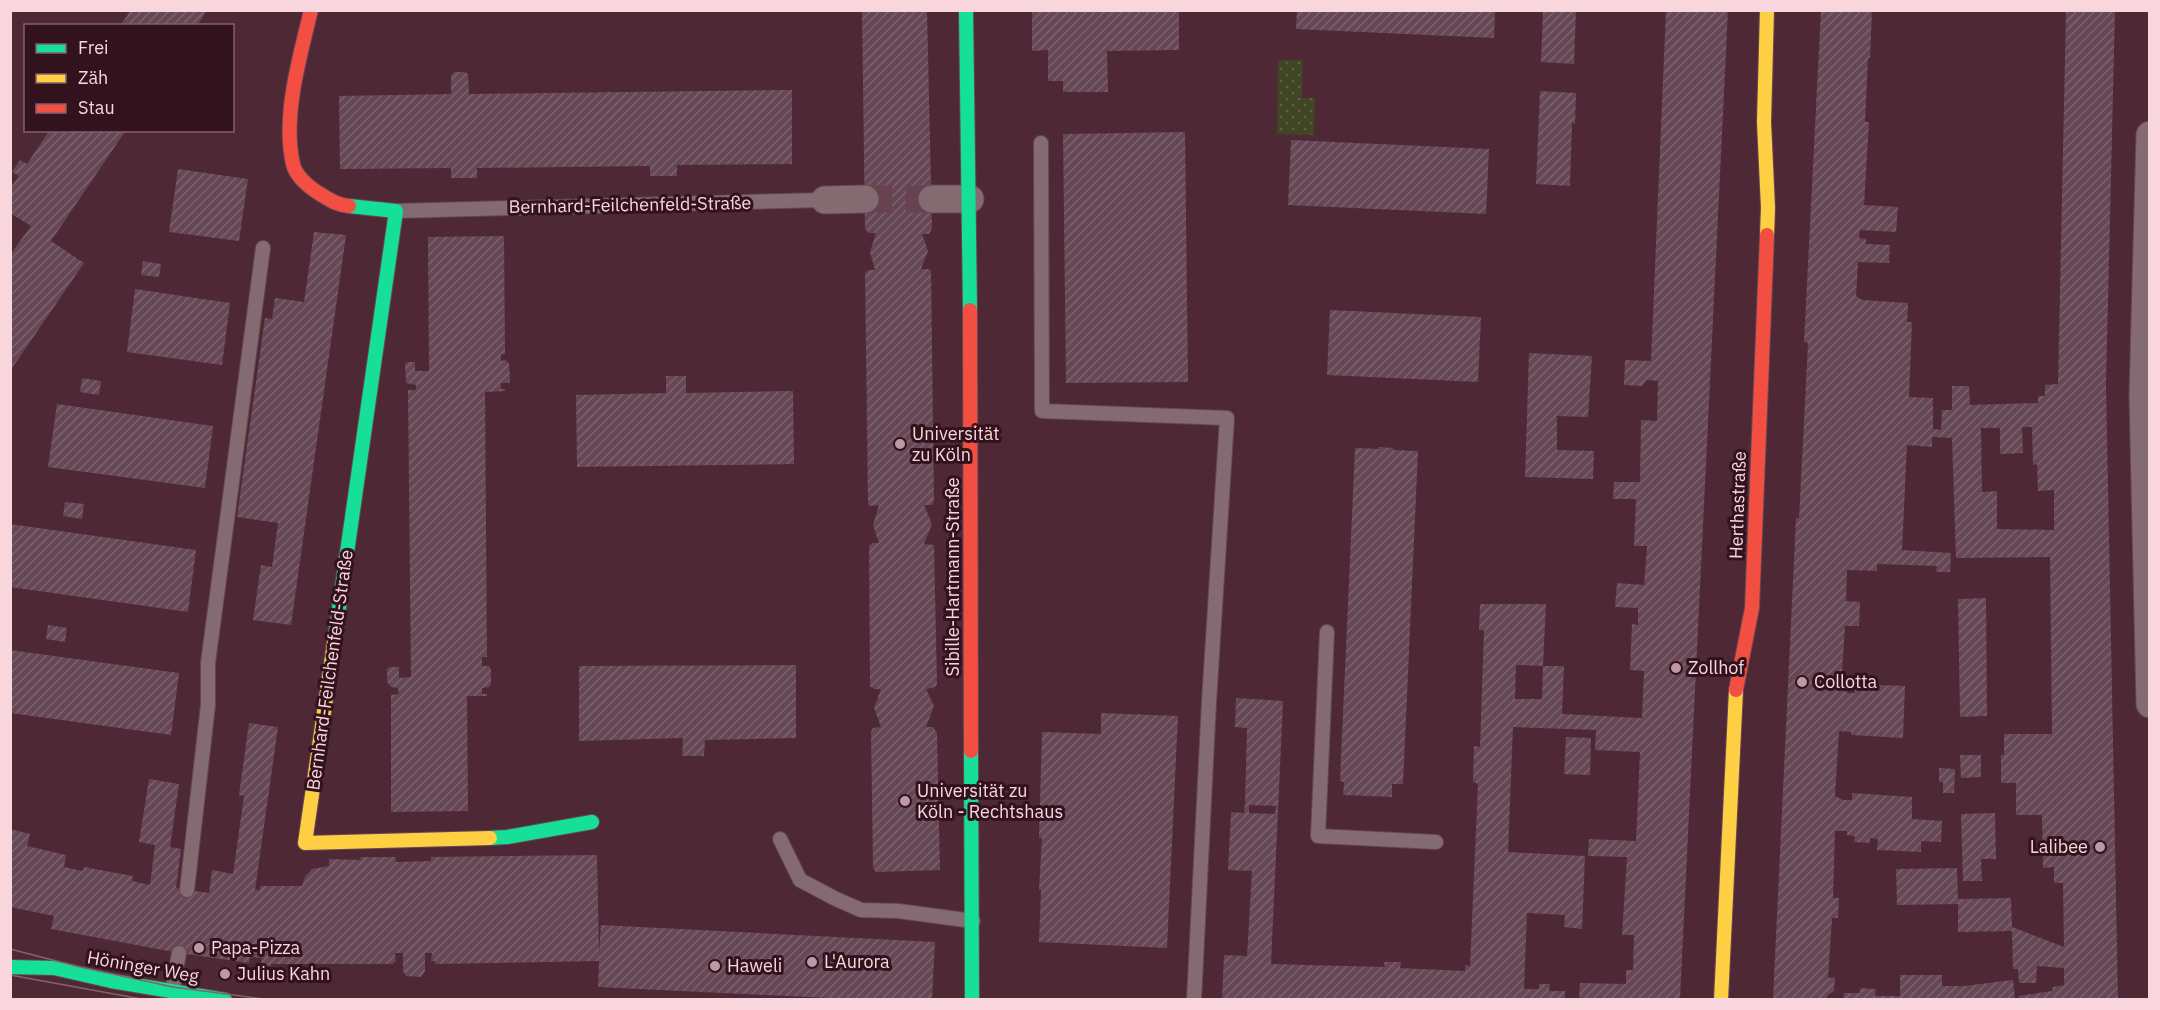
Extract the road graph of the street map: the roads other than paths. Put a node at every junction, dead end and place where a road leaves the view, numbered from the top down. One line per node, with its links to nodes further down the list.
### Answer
1 (311, 10): 10 (street, Bernhard-Feilchenfeld-Straße)
2 (966, 10): 8 (street, Sibille-Hartmann-Straße)
3 (1767, 10): 29 (street, Herthastraße)
4 (2150, 135): 12 (street)
5 (1041, 143): 28 (lane)
6 (865, 199): 9 (street, Bernhard-Feilchenfeld-Straße)
7 (932, 199): 8 (street)
8 (970, 199): 20 (street, Sibille-Hartmann-Straße)
9 (825, 200): 10 (lane, Bernhard-Feilchenfeld-Straße)
10 (396, 211): 16 (street, Bernhard-Feilchenfeld-Straße)
11 (263, 248): 19 (lane)
12 (2146, 395): 13 (street)
13 (2148, 532): 15 (street)
14 (1327, 632): 18 (lane)
15 (2150, 704)
16 (592, 822)
17 (780, 839): 20 (lane)
18 (1436, 842)
19 (187, 890)
20 (973, 921): 27 (street, Sibille-Hartmann-Straße)
21 (26, 953): 24 (street, Höninger Weg)
22 (178, 953): 25 (lane)
23 (10, 967): 24 (street, Höninger Weg)
24 (54, 968): 25 (street, Höninger Weg)
25 (172, 992): 26 (street, Höninger Weg)
26 (225, 999)
27 (972, 999)
28 (1194, 999)
29 (1721, 999)

